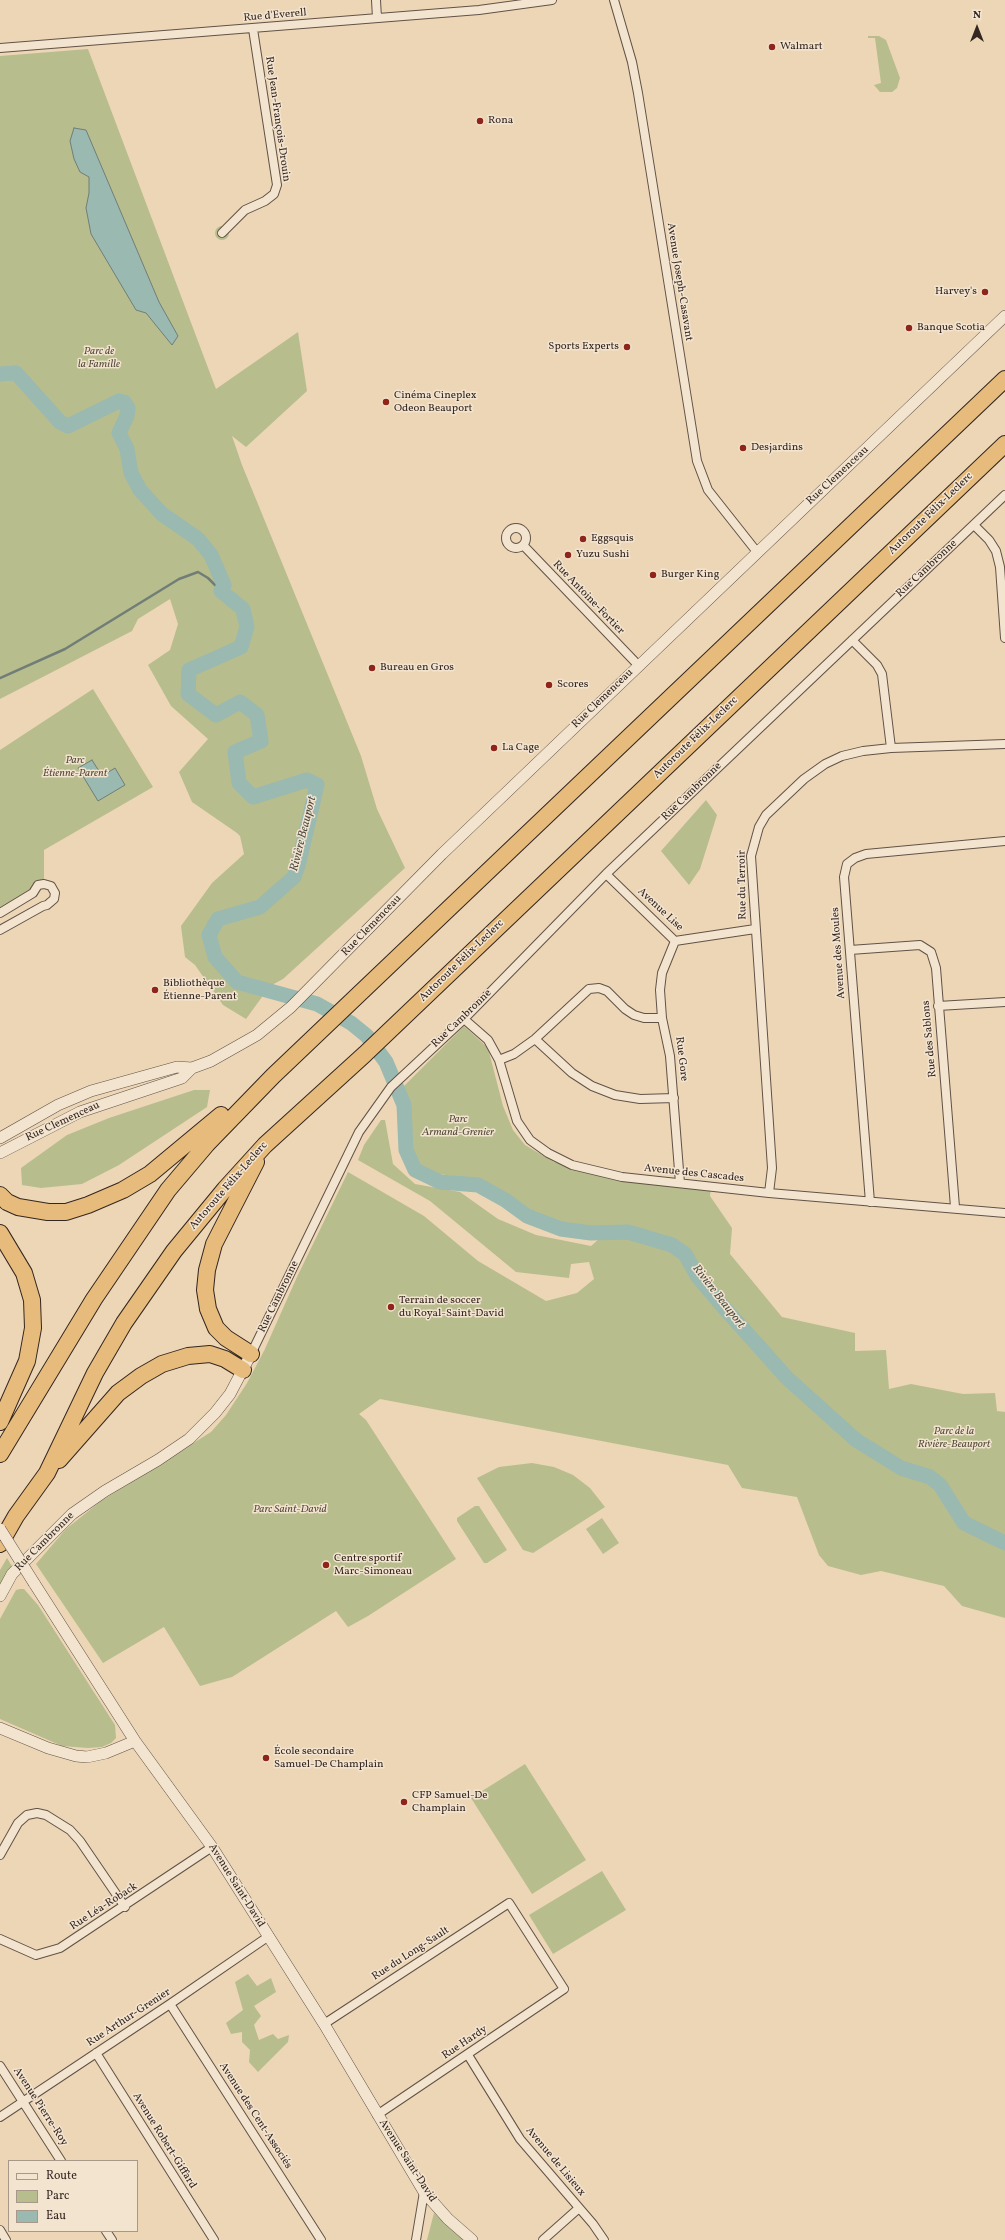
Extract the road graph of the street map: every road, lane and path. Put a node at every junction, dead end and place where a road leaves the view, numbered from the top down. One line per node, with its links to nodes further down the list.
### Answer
1 (376, 0): 4 (street)
2 (552, 0): 4 (street, Rue d'Everell)
3 (614, 0): 14 (street, Avenue Joseph-Casavant)
4 (377, 18): 5 (street, Rue d'Everell)
5 (253, 29): 6 (street, Rue d'Everell); 7 (street, Rue Jean-François-Drouin)
6 (0, 48)
7 (222, 233)
8 (1005, 316): 14 (street, Rue Clemenceau)
9 (1005, 379): 34 (highway)
10 (1005, 444): 37 (highway, Autoroute Félix-Leclerc)
11 (1005, 495): 12 (street, Rue Cambronne)
12 (974, 525): 15 (street); 16 (street, Rue Cambronne)
13 (522, 545): 17 (street, Rue Antoine-Fortier)
14 (757, 552): 17 (street, Rue Clemenceau)
15 (1005, 638)
16 (852, 640): 19 (street); 21 (street, Rue Cambronne)
17 (638, 665): 33 (street, Rue Clemenceau)
18 (1005, 744): 19 (street, Rue du Terroir)
19 (891, 748): 23 (street, Rue du Terroir)
20 (1005, 842): 26 (street, Avenue des Moules)
21 (606, 874): 25 (street, Avenue Lise); 30 (street, Rue Cambronne)
22 (0, 913): 24 (street)
23 (755, 928): 25 (street, Avenue Lise); 40 (street, Rue du Terroir)
24 (0, 930)
25 (675, 941): 29 (street, Rue Gore)
26 (850, 950): 28 (street, Rue des Sablons); 42 (street, Avenue des Moules)
27 (1005, 1002): 28 (street)
28 (938, 1006): 43 (street, Rue des Sablons)
29 (662, 1018): 31 (street); 35 (street, Rue Gore)
30 (464, 1019): 32 (street, Avenue des Cascades); 46 (street, Rue Cambronne)
31 (535, 1039): 32 (street); 35 (street)
32 (499, 1060): 39 (street, Avenue des Cascades)
33 (192, 1068): 36 (street, Rue Clemenceau); 38 (street, Rue Clemenceau)
34 (273, 1076): 41 (highway); 49 (highway)
35 (674, 1098): 39 (street, Rue Gore)
36 (0, 1138)
37 (265, 1145): 46 (highway); 50 (highway, Autoroute Félix-Leclerc)
38 (0, 1153)
39 (680, 1182): 40 (street, Avenue des Cascades)
40 (769, 1193): 42 (street, Avenue des Cascades)
41 (0, 1195)
42 (870, 1202): 43 (street, Avenue des Cascades)
43 (955, 1208): 44 (street, Avenue des Cascades)
44 (1005, 1213)
45 (0, 1233): 48 (highway)
46 (251, 1354): 47 (street, Rue Cambronne)
47 (243, 1370): 50 (highway); 53 (street, Rue Cambronne)
48 (0, 1422)
49 (0, 1454)
50 (47, 1473): 52 (highway, Autoroute Félix-Leclerc)
51 (0, 1529): 55 (street, Avenue Saint-David, bridge)
52 (0, 1544)
53 (0, 1596)
54 (0, 1728): 55 (street)
55 (135, 1741): 56 (street, Avenue Saint-David)
56 (212, 1847): 58 (street, Rue Léa-Roback); 59 (street, Avenue Saint-David)
57 (0, 1855): 58 (street)
58 (125, 1907): 60 (street, Rue Léa-Roback)
59 (269, 1936): 62 (street, Rue Arthur-Grenier); 63 (street, Avenue Saint-David)
60 (0, 1939)
61 (564, 1989): 63 (street, Rue du Long-Sault); 65 (street, Rue Hardy)
62 (170, 2004): 64 (street, Rue Arthur-Grenier); 76 (street, Avenue des Cent-Associés)
63 (324, 2024): 68 (street, Avenue Saint-David)
64 (96, 2053): 67 (street, Rue Arthur-Grenier); 75 (street, Avenue Robert-Giffard)
65 (468, 2055): 68 (street, Rue Hardy); 72 (street, Avenue de Lisieux)
66 (0, 2066): 67 (street, Avenue Pierre-Roy)
67 (23, 2102): 69 (street, Rue Arthur-Grenier); 70 (street, Avenue Pierre-Roy)
68 (377, 2115): 71 (street, Avenue Saint-David)
69 (0, 2117)
70 (60, 2160)
71 (424, 2192): 77 (street); 78 (street, Avenue Saint-David)
72 (579, 2208): 79 (street); 80 (street, Avenue de Lisieux)
73 (0, 2230): 74 (street)
74 (6, 2240)
75 (214, 2240)
76 (321, 2240)
77 (416, 2240)
78 (472, 2240)
79 (543, 2240)
80 (604, 2240)

